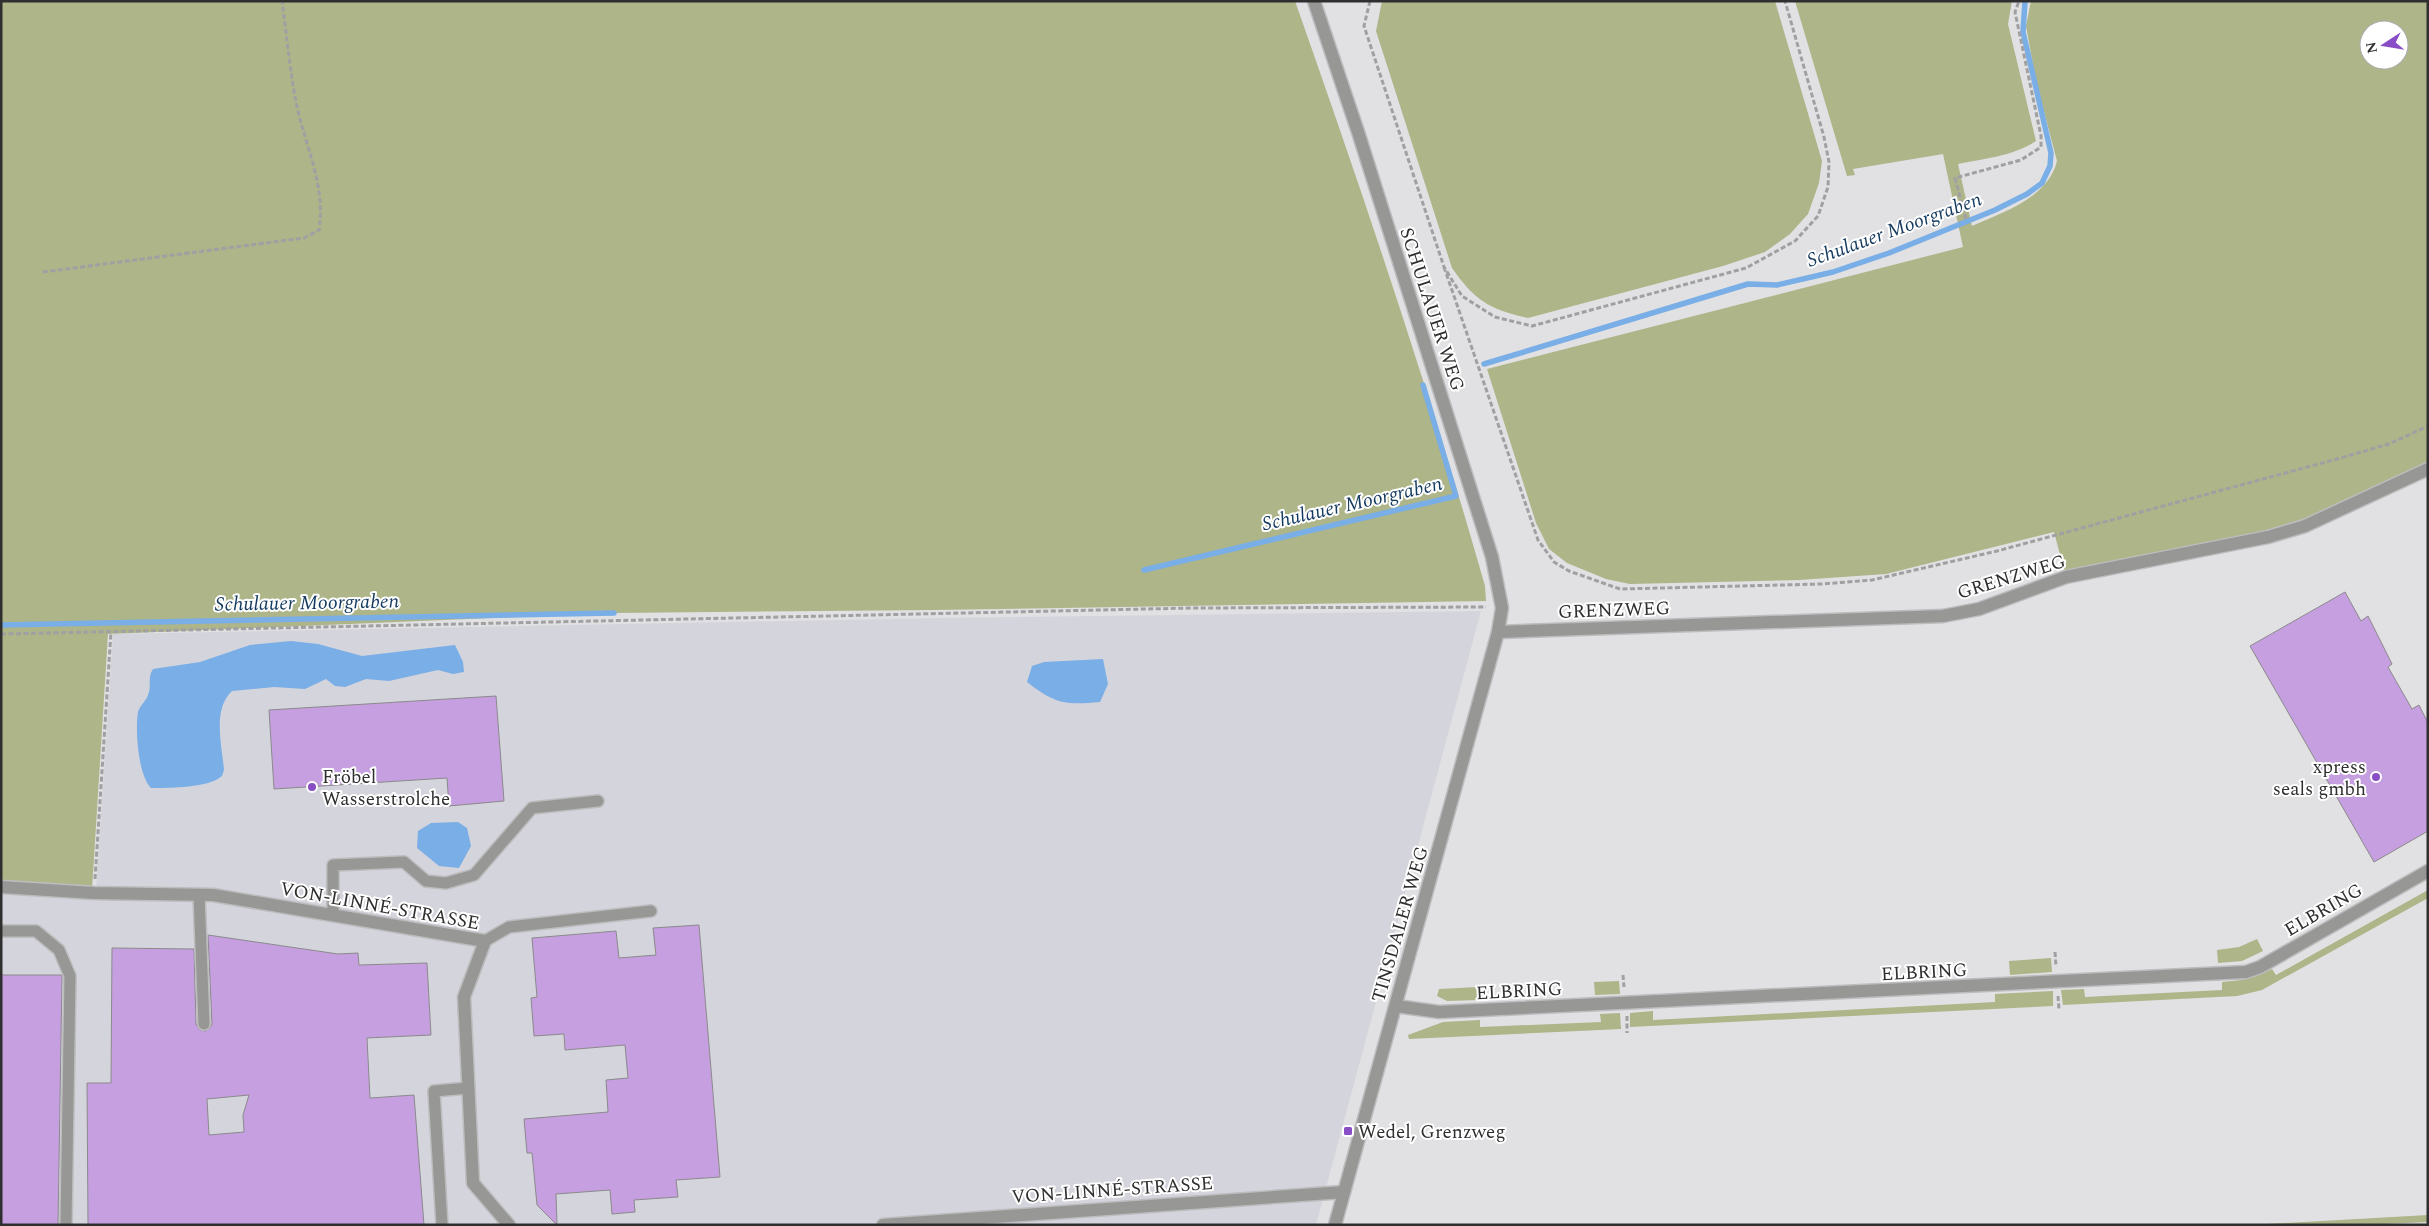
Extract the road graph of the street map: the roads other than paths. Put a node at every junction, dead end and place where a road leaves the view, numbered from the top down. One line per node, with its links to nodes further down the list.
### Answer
1 (1314, 1): 3 (street, SCHULAUER WEG)
2 (2428, 469): 3 (street, GRENZWEG)
3 (1498, 632): 12 (street, TINSDALER WEG)
4 (598, 801): 9 (lane)
5 (2428, 871): 12 (street, ELBRING)
6 (1, 887): 7 (street, VON-LINNÉ-STRASSE)
7 (199, 895): 9 (street, VON-LINNÉ-STRASSE); 13 (lane)
8 (651, 911): 11 (lane)
9 (333, 915): 11 (street, VON-LINNÉ-STRASSE)
10 (1, 931): 17 (lane)
11 (485, 941): 14 (street, VON-LINNÉ-STRASSE)
12 (1396, 1006): 15 (street, TINSDALER WEG)
13 (204, 1024)
14 (468, 1088): 18 (lane); 19 (street, VON-LINNÉ-STRASSE)
15 (1344, 1192): 16 (street, VON-LINNÉ-STRASSE); 21 (street, TINSDALER WEG)
16 (935, 1223): 20 (street, VON-LINNÉ-STRASSE)
17 (66, 1225)
18 (442, 1225)
19 (509, 1225)
20 (883, 1225)
21 (1335, 1225)

